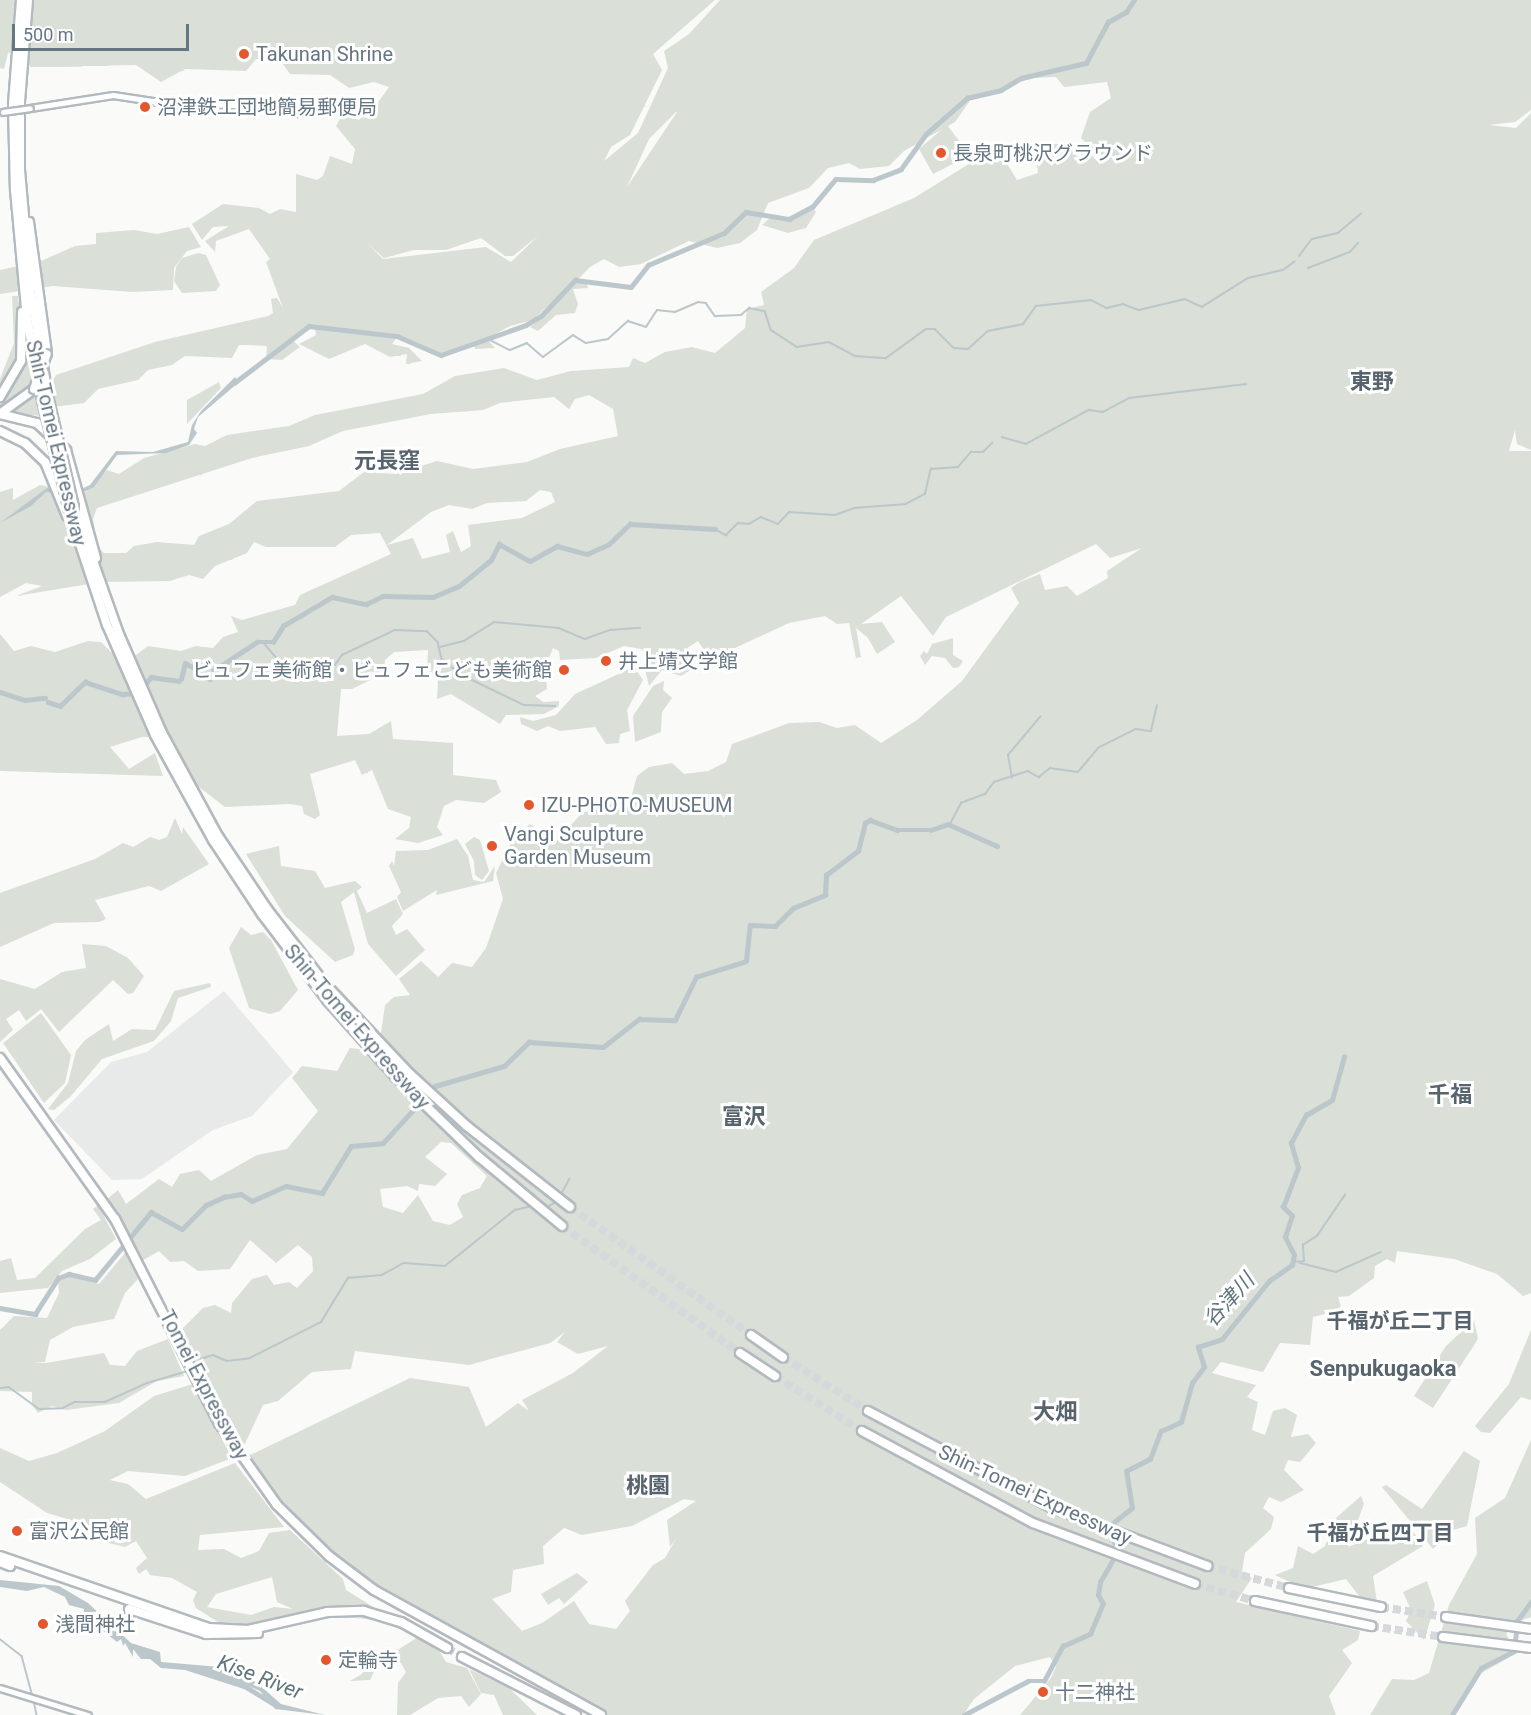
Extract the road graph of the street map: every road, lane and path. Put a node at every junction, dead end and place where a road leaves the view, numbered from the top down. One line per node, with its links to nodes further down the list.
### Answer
1 (21, 0): 3 (highway, Shin-Tomei Expressway)
2 (28, 0): 3 (highway, Shin-Tomei Expressway)
3 (22, 21): 4 (highway, Shin-Tomei Expressway)
4 (19, 52): 5 (highway, Shin-Tomei Expressway); 8 (highway, Shin-Tomei Expressway)
5 (20, 101): 10 (highway, Shin-Tomei Expressway); 11 (highway, bridge)
6 (2, 112): 7 (main road, bridge)
7 (299, 113)
8 (15, 190): 9 (highway); 10 (highway, Shin-Tomei Expressway)
9 (0, 397)
10 (45, 398): 13 (highway, Shin-Tomei Expressway, bridge)
11 (0, 414): 13 (highway, bridge)
12 (0, 431): 13 (highway)
13 (73, 508): 14 (highway, Shin-Tomei Expressway); 14 (highway, Shin-Tomei Expressway)
14 (125, 661): 15 (highway, Shin-Tomei Expressway)
15 (145, 705): 18 (highway, Shin-Tomei Expressway); 20 (highway, Shin-Tomei Expressway)
16 (0, 1058): 19 (highway, Tomei Expressway)
17 (0, 1066): 19 (highway, Tomei Expressway)
18 (570, 1207)
19 (113, 1221): 25 (highway, Tomei Expressway)
20 (562, 1226)
21 (751, 1335): 23 (highway)
22 (740, 1353): 24 (highway)
23 (783, 1357)
24 (775, 1376)
25 (207, 1405): 38 (highway, Tomei Expressway); 38 (highway, Tomei Expressway)
26 (868, 1411): 30 (highway, Shin-Tomei Expressway)
27 (862, 1431): 31 (highway, Shin-Tomei Expressway)
28 (0, 1557): 29 (highway); 40 (highway); 40 (highway)
29 (10, 1566)
30 (1208, 1566)
31 (1195, 1584)
32 (1289, 1588): 34 (highway)
33 (1255, 1601): 37 (highway)
34 (1381, 1607)
35 (129, 1609): 40 (highway)
36 (1446, 1617): 39 (highway)
37 (1371, 1626)
38 (435, 1629): 49 (highway, Tomei Expressway); 50 (highway, Tomei Expressway)
39 (1531, 1629)
40 (266, 1630): 42 (highway); 42 (highway)
41 (1446, 1637): 43 (highway)
42 (433, 1642): 44 (highway)
43 (1531, 1648)
44 (446, 1650)
45 (0, 1688): 46 (main road)
46 (88, 1715)
47 (570, 1715): 48 (highway)
48 (576, 1715)
49 (593, 1715)
50 (601, 1715)

